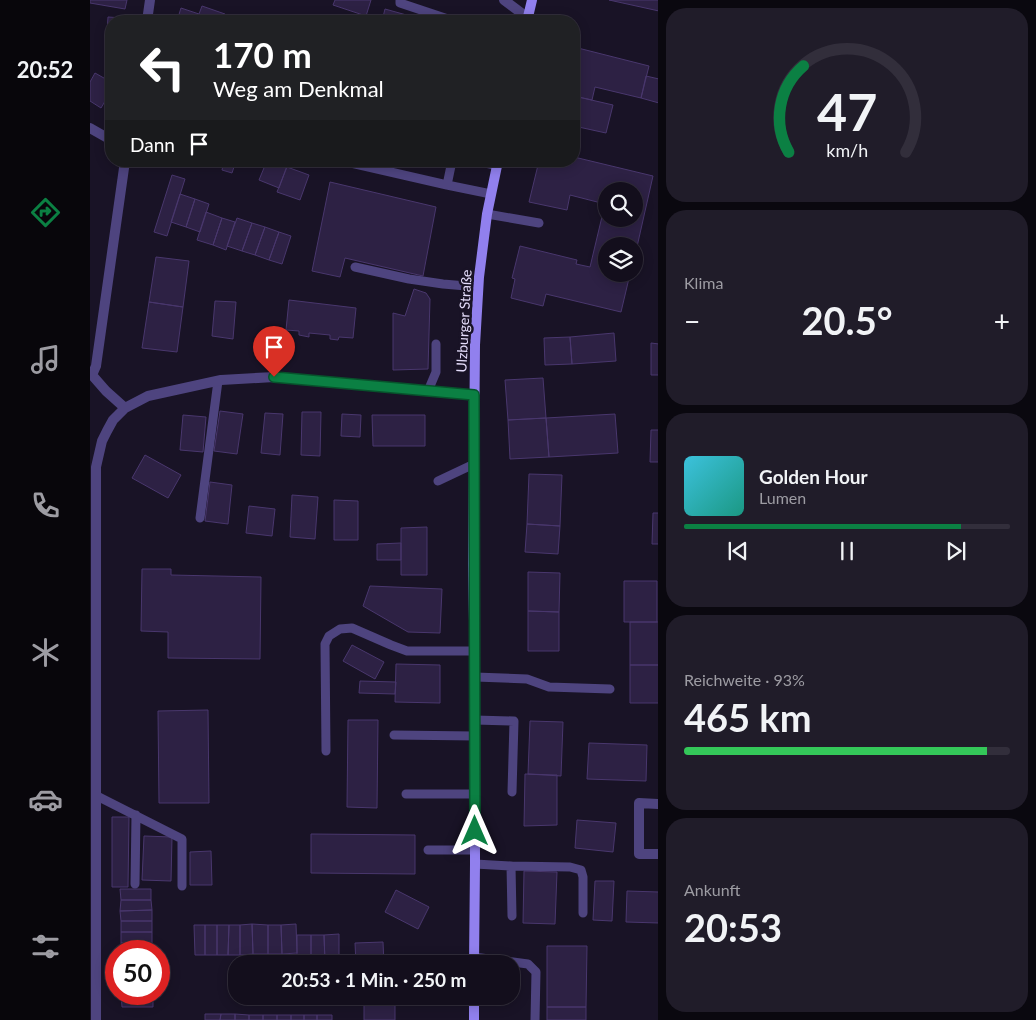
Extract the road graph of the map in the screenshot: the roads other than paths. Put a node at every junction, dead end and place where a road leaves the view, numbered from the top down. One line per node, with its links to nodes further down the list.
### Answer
1 (150, 0): 5 (street)
2 (400, 0): 6 (lane)
3 (504, 0): 7 (street)
4 (532, 0): 8 (main road)
5 (148, 15)
6 (436, 15)
7 (522, 15)
8 (529, 15)
9 (90, 128): 10 (street)
10 (105, 137)
11 (124, 167): 22 (street)
12 (368, 167): 15 (lane)
13 (451, 167): 15 (lane)
14 (496, 167): 16 (main road, Ulzburger Straße)
15 (447, 185): 16 (lane)
16 (491, 194): 17 (main road, Ulzburger Straße)
17 (487, 214): 18 (lane); 20 (main road, Ulzburger Straße)
18 (539, 223)
19 (356, 268): 20 (lane)
20 (478, 287): 25 (main road, Ulzburger Straße)
21 (436, 344): 24 (lane)
22 (91, 376): 26 (street)
23 (218, 381): 24 (street); 26 (street); 29 (lane)
24 (428, 392): 25 (street)
25 (474, 395): 27 (main road, Ulzburger Straße)
26 (125, 408): 40 (street)
27 (474, 464): 28 (lane); 30 (main road, Ulzburger Straße)
28 (438, 481)
29 (200, 518)
30 (475, 651): 31 (main road, Ulzburger Straße); 36 (lane)
31 (475, 677): 32 (lane); 33 (main road, Ulzburger Straße)
32 (610, 689)
33 (475, 720): 35 (main road, Ulzburger Straße); 37 (lane)
34 (394, 735): 35 (lane)
35 (475, 736): 39 (main road, Ulzburger Straße)
36 (326, 751)
37 (512, 792)
38 (406, 794): 39 (lane)
39 (475, 794): 44 (main road, Ulzburger Straße)
40 (97, 796): 42 (lane); 53 (street)
41 (658, 804): 45 (street)
42 (136, 815): 48 (lane); 49 (lane)
43 (428, 850): 44 (lane)
44 (475, 850): 46 (main road, Ulzburger Straße)
45 (658, 854)
46 (475, 864): 47 (lane); 52 (main road, Ulzburger Straße)
47 (511, 866): 50 (lane); 51 (lane)
48 (135, 884)
49 (182, 886)
50 (583, 913)
51 (512, 916)
52 (474, 955)
53 (93, 963): 56 (street)
54 (520, 963): 58 (lane)
55 (474, 1005): 57 (main road)
56 (96, 1020)
57 (474, 1020)
58 (535, 1020)

